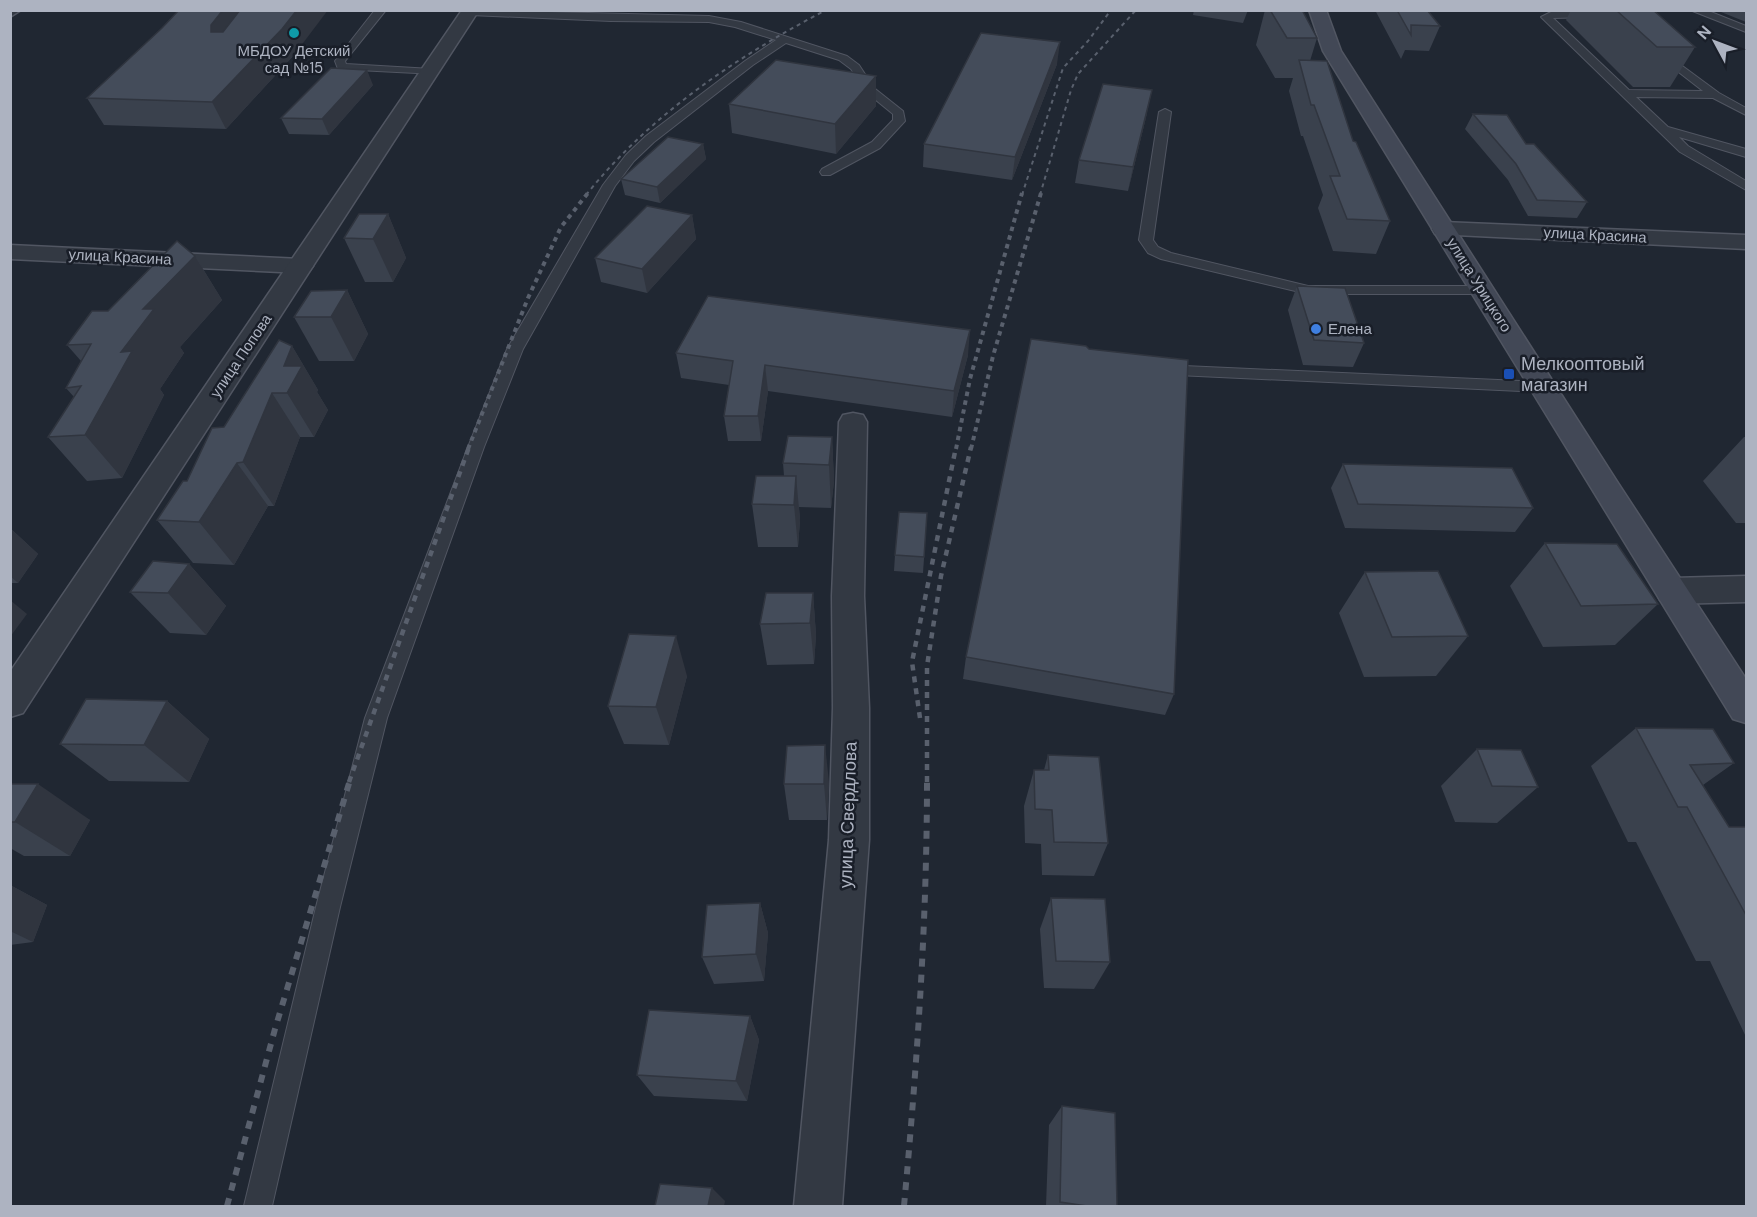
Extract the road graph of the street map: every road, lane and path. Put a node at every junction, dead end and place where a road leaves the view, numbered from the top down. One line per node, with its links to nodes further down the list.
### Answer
1 (381, 10): 9 (lane)
2 (1317, 10): 18 (main road, улица Урицкого)
3 (1695, 10): 6 (lane)
4 (471, 11): 7 (lane); 9 (street, улица Попова)
5 (1609, 16): 10 (lane)
6 (1746, 29)
7 (785, 39): 16 (lane); 30 (lane)
8 (1652, 46): 11 (lane)
9 (432, 72): 21 (street, улица Попова)
10 (1624, 93): 11 (lane); 14 (lane)
11 (1715, 95): 13 (lane)
12 (1165, 112): 22 (lane)
13 (1746, 112)
14 (1661, 128): 15 (lane); 17 (lane)
15 (1746, 153)
16 (826, 172)
17 (1746, 186)
18 (1443, 229): 19 (street, улица Красина); 22 (main road, улица Урицкого)
19 (1746, 242)
20 (10, 252): 21 (street, улица Красина)
21 (301, 266): 28 (street, улица Попова)
22 (1482, 290): 24 (main road, улица Урицкого)
23 (1150, 370): 24 (lane)
24 (1543, 387): 27 (main road, улица Урицкого)
25 (853, 422): 31 (street, улица Свердлова)
26 (1746, 589): 27 (street)
27 (1672, 591): 29 (main road, улица Урицкого)
28 (10, 702)
29 (1746, 708)
30 (258, 1206)
31 (819, 1206)

